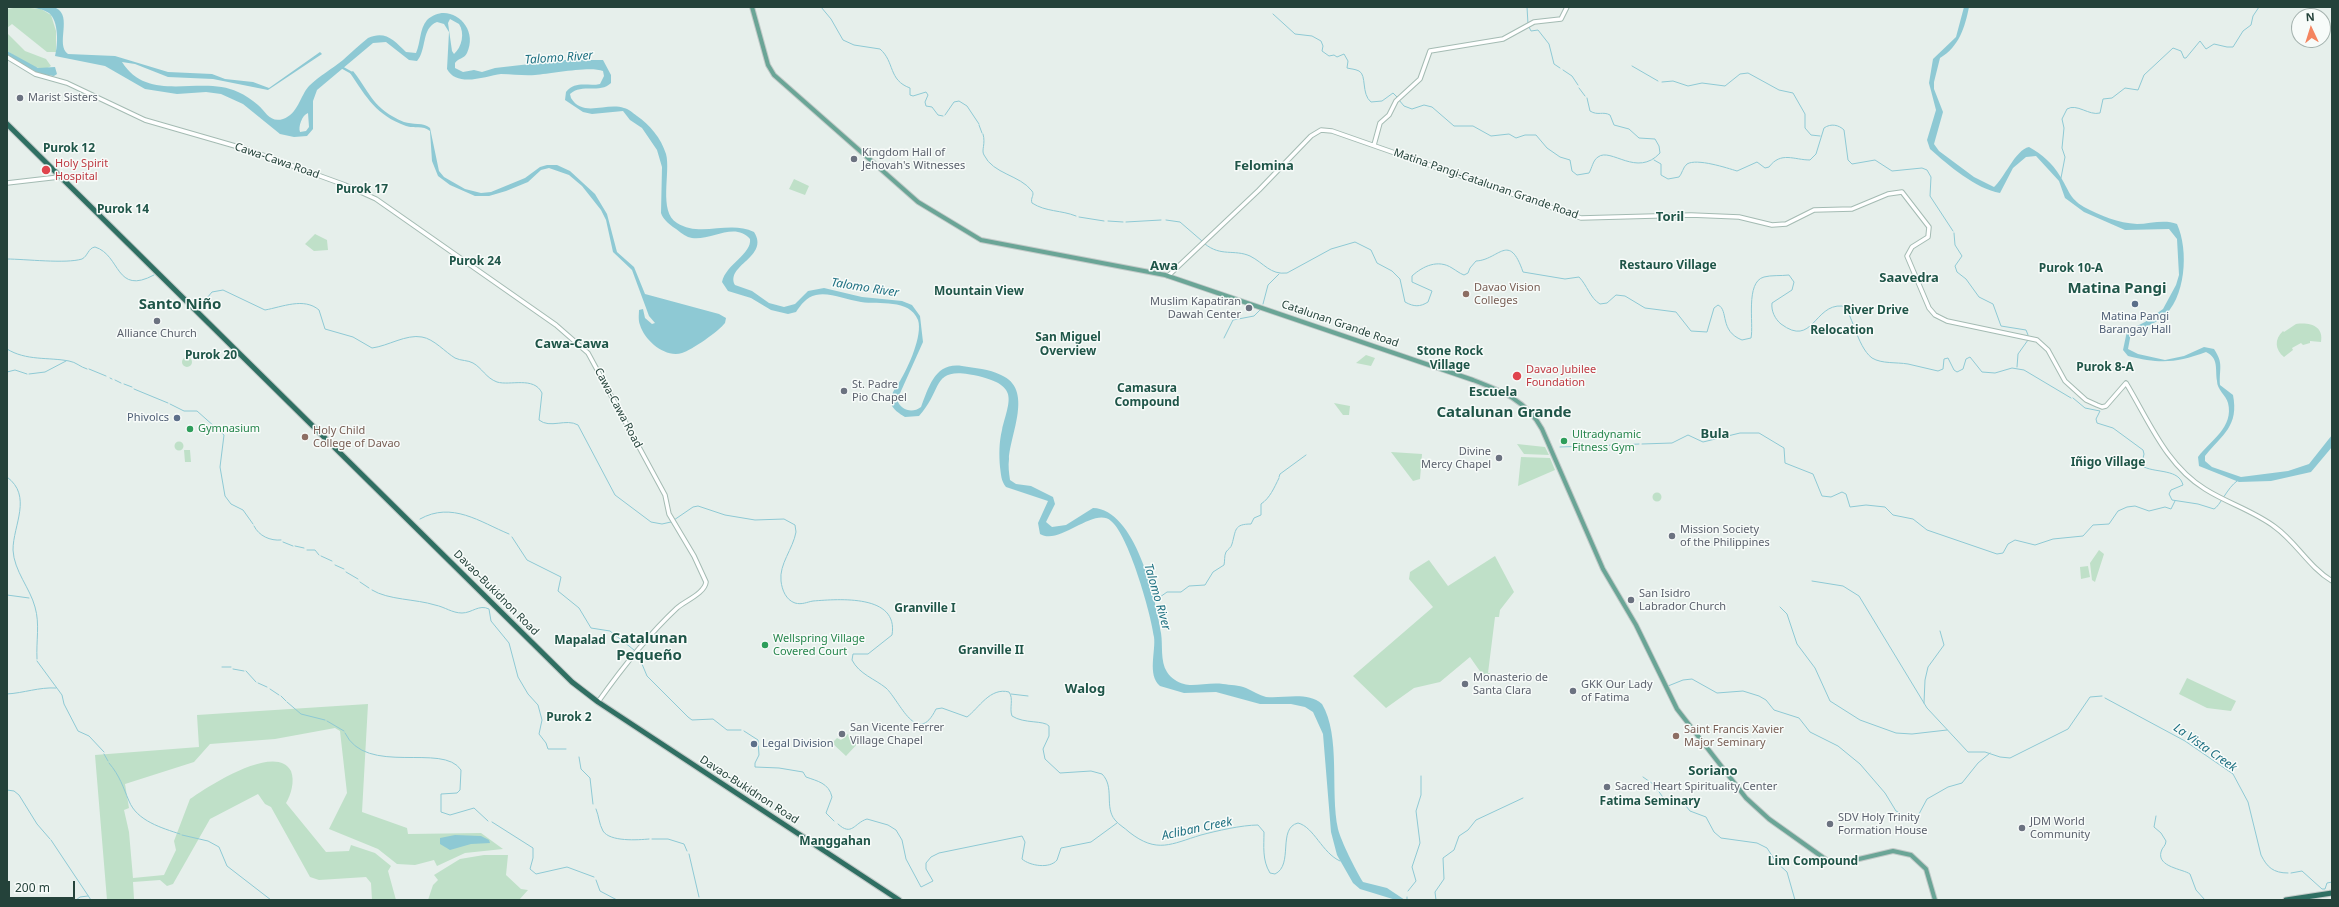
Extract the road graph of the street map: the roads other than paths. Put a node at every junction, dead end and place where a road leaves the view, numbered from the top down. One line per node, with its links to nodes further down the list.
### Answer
1 (752, 7): 8 (main road, Catalunan Grande Road)
2 (1567, 7): 5 (street)
3 (7, 57): 10 (street, Cawa-Cawa Road)
4 (7, 124): 6 (highway, Davao-Bukidnon Road)
5 (1374, 145): 8 (street, Matina Pangi-Catalunan Grande Road); 9 (street, Matina Pangi-Catalunan Grande Road)
6 (59, 177): 7 (street); 10 (highway, Davao-Bukidnon Road)
7 (7, 183)
8 (1168, 276): 13 (main road, Catalunan Grande Road)
9 (2332, 581)
10 (598, 702): 12 (highway, Davao-Bukidnon Road)
11 (2332, 893): 14 (highway)
12 (899, 900)
13 (1935, 900)
14 (2290, 900)

